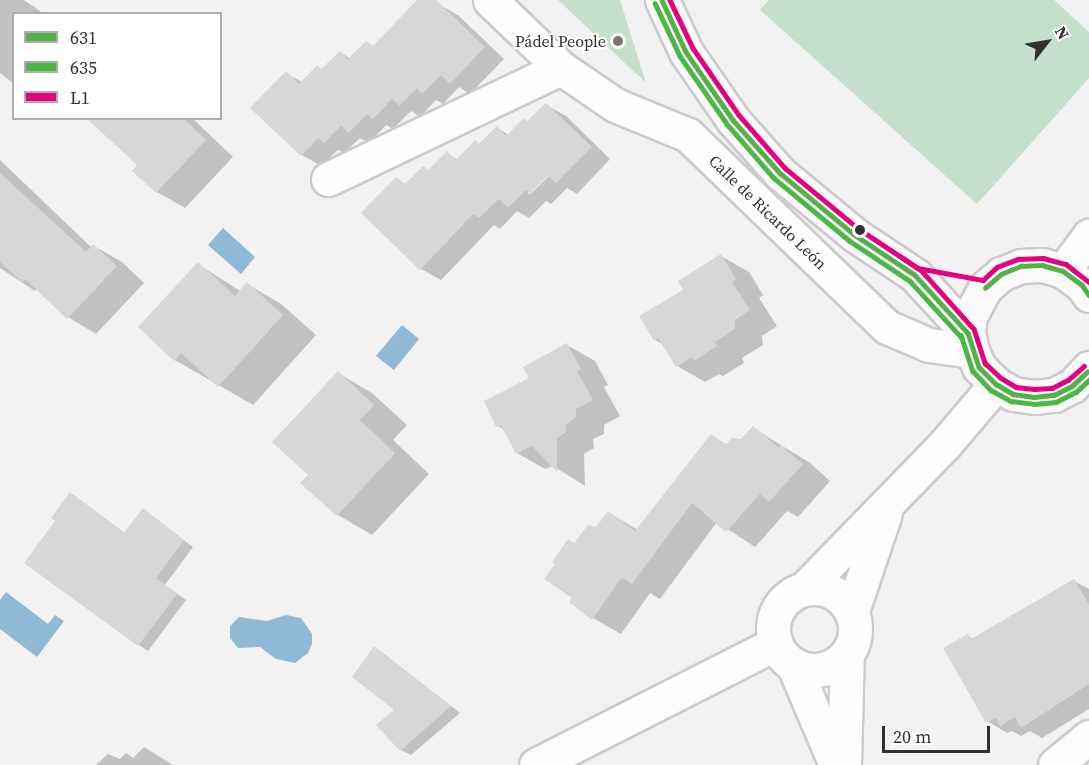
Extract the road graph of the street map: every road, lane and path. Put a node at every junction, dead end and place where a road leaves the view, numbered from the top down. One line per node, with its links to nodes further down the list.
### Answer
1 (490, 0): 3 (street, Calle de Ricardo León)
2 (662, 0): 7 (main road)
3 (561, 68): 4 (street); 10 (street, Calle de Ricardo León)
4 (328, 179)
5 (1089, 236): 6 (street)
6 (1063, 271): 8 (main road); 9 (main road)
7 (915, 275): 8 (main road); 10 (main road)
8 (985, 288): 10 (main road)
9 (1089, 295)
10 (970, 342): 12 (main road)
11 (1088, 371): 12 (main road)
12 (996, 384): 13 (street)
13 (887, 506): 14 (street); 15 (street)
14 (805, 588): 15 (street); 16 (street)
15 (852, 611): 17 (street)
16 (784, 653): 17 (street); 19 (street); 20 (street)
17 (847, 654): 21 (street)
18 (1089, 737): 22 (street)
19 (536, 765)
20 (836, 765)
21 (844, 765)
22 (1055, 765)

